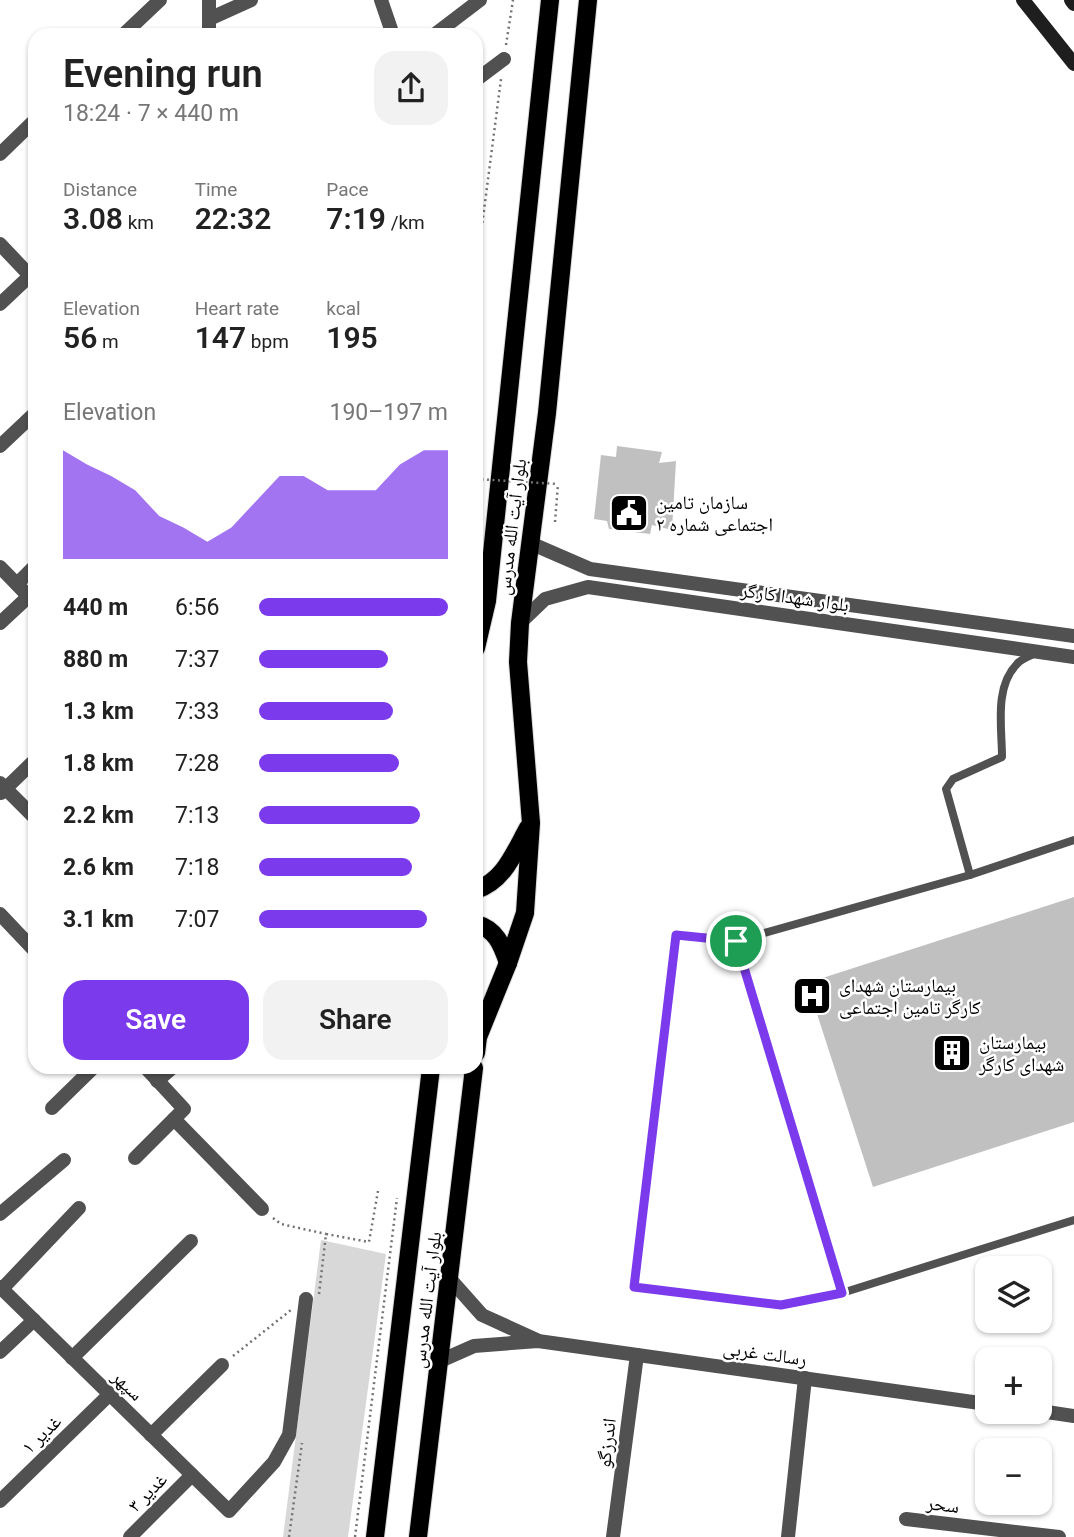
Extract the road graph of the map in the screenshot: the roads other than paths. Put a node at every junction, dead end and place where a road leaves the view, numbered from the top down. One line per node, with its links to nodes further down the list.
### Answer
1 (160, 0): 12 (street)
2 (209, 0): 11 (street)
3 (251, 0): 11 (street)
4 (381, 0): 14 (street)
5 (480, 0): 15 (street)
6 (550, 0): 33 (main road, بلوار آیت الله مدرس)
7 (588, 0): 27 (main road, بلوار آیت الله مدرس)
8 (1023, 0): 17 (main road)
9 (1071, 0): 10 (main road)
10 (1074, 4)
11 (209, 19): 13 (street)
12 (130, 28)
13 (209, 28)
14 (391, 28)
15 (443, 28)
16 (504, 59): 18 (street)
17 (1074, 64)
18 (483, 75)
19 (28, 127): 20 (street)
20 (0, 154)
21 (0, 244): 22 (street)
22 (28, 271)
23 (28, 280): 24 (street)
24 (0, 304)
25 (28, 420): 26 (street)
26 (0, 446)
27 (530, 543): 35 (main road, بلوار آیت الله مدرس); 36 (street, بلوار شهدا کارگر)
28 (0, 567): 30 (street)
29 (28, 573): 30 (street)
30 (17, 584): 31 (street)
31 (28, 596)
32 (28, 603): 34 (street)
33 (483, 618)
34 (0, 623)
35 (520, 623): 37 (street, بلوار شهدا کارگر); 42 (main road, بلوار آیت الله مدرس)
36 (1074, 636)
37 (1038, 652): 38 (street, بلوار شهدا کارگر); 44 (lane)
38 (1074, 657)
39 (28, 766): 40 (street)
40 (2, 788): 41 (street)
41 (28, 812)
42 (531, 823): 45 (main road); 50 (main road, بلوار آیت الله مدرس)
43 (1074, 841): 44 (lane)
44 (970, 876): 48 (lane)
45 (483, 888)
46 (0, 914): 49 (street)
47 (483, 926): 50 (main road)
48 (736, 941): 69 (lane); 69 (lane)
49 (28, 944)
50 (508, 963): 51 (main road, بلوار آیت الله مدرس)
51 (483, 1025)
52 (87, 1074): 58 (street)
53 (151, 1074): 57 (street)
54 (165, 1074): 57 (street)
55 (429, 1074): 88 (main road, بلوار آیت الله مدرس)
56 (473, 1074): 67 (main road, بلوار آیت الله مدرس)
57 (157, 1081): 59 (street)
58 (52, 1108)
59 (174, 1119): 60 (street); 63 (street)
60 (135, 1157)
61 (64, 1160): 64 (street)
62 (79, 1208): 68 (street)
63 (262, 1209)
64 (0, 1214)
65 (1074, 1220): 69 (lane)
66 (191, 1241): 75 (street)
67 (450, 1279): 72 (street, رسالت غربی); 76 (main road, بلوار آیت الله مدرس)
68 (1, 1288): 71 (street, سپهر)
69 (842, 1293)
70 (312, 1302): 84 (street, سپهر)
71 (34, 1320): 73 (street); 75 (street, سپهر)
72 (538, 1340): 74 (street, رسالت غربی); 76 (street, رسالت غربی)
73 (0, 1352)
74 (637, 1355): 78 (street, رسالت غربی); 90 (street, اندرزگو)
75 (72, 1358): 79 (street, سپهر)
76 (440, 1361): 89 (main road, بلوار آیت الله مدرس)
77 (222, 1364): 83 (street)
78 (805, 1378): 80 (street, رسالت غربی); 91 (street)
79 (110, 1394): 83 (street, سپهر); 85 (street, غدیر ۱)
80 (975, 1402)
81 (1052, 1413): 82 (street)
82 (1074, 1416)
83 (151, 1435): 84 (street, سپهر)
84 (192, 1475): 87 (street, غدیر ۳)
85 (0, 1501)
86 (906, 1518): 92 (street, سحر)
87 (130, 1537)
88 (375, 1537)
89 (418, 1537)
90 (613, 1537)
91 (788, 1537)
92 (1059, 1537)

